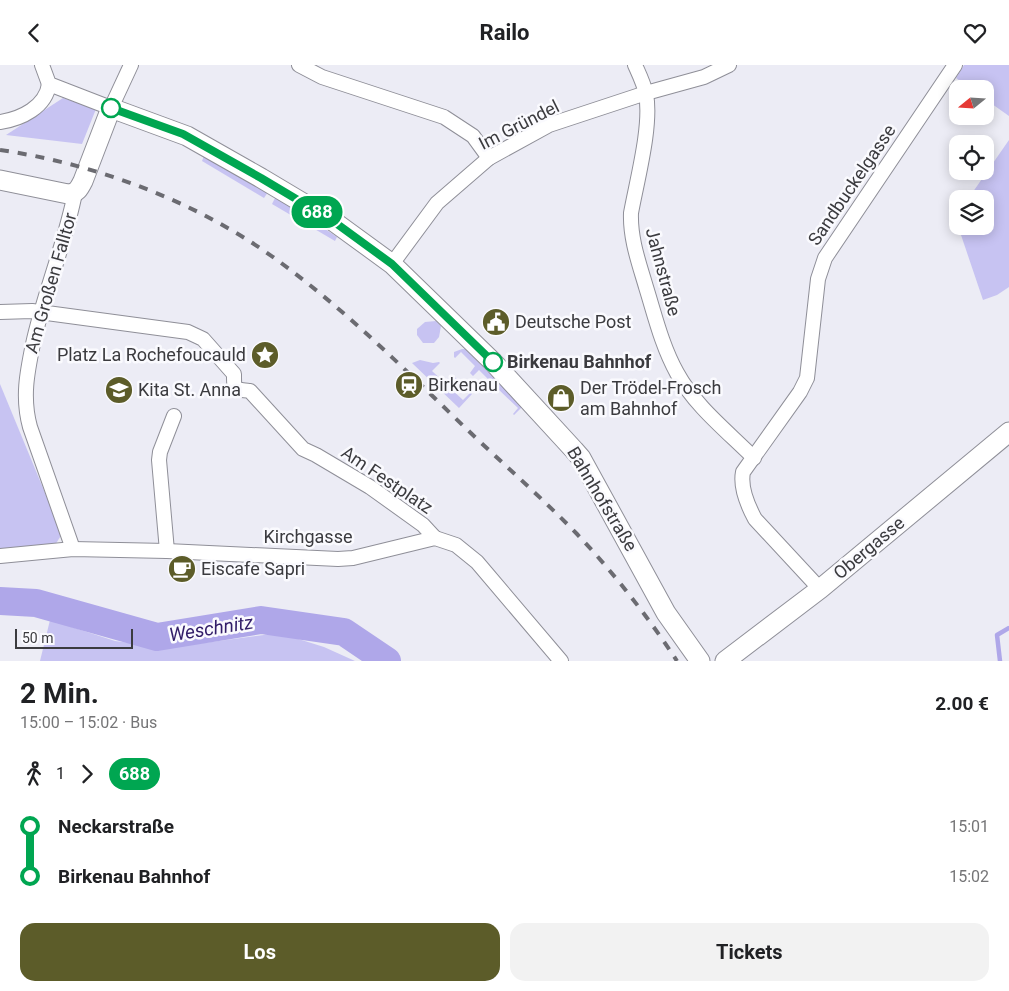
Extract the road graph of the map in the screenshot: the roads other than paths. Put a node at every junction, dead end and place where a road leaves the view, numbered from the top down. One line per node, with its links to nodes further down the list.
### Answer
1 (42, 65): 7 (street)
2 (131, 65): 9 (street)
3 (299, 65): 11 (street)
4 (635, 65): 8 (street, Jahnstraße)
5 (729, 65): 8 (street, Im Gründel)
6 (954, 65): 19 (street, Sandbuckelgasse)
7 (49, 84): 9 (street); 10 (street)
8 (646, 93): 11 (street, Im Gründel); 19 (street, Jahnstraße)
9 (111, 108): 13 (main road, Am Großen Falltor); 14 (main road, Bahnhofstraße)
10 (0, 122)
11 (489, 158): 14 (street, Im Gründel)
12 (0, 180): 13 (main road)
13 (75, 193): 16 (street, Am Großen Falltor)
14 (392, 264): 26 (main road, Bahnhofstraße)
15 (0, 312): 16 (street)
16 (40, 312): 20 (street, Am Festplatz); 21 (street, Am Großen Falltor)
17 (174, 416): 22 (street)
18 (1009, 433): 24 (main road, Obergasse)
19 (754, 457): 24 (street, Sandbuckelgasse)
20 (435, 538): 22 (street, Kirchgasse); 25 (street)
21 (72, 549): 22 (street, Kirchgasse); 23 (street, Kirchgasse)
22 (167, 551)
23 (0, 556)
24 (820, 589): 27 (main road, Obergasse)
25 (561, 661)
26 (700, 661)
27 (726, 661)

